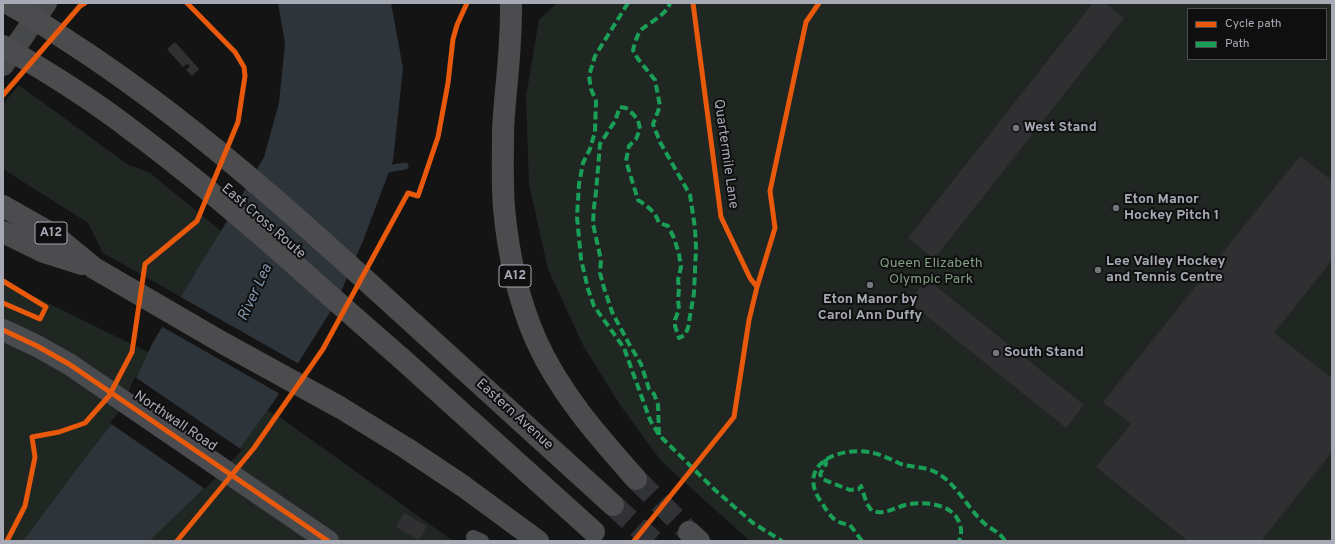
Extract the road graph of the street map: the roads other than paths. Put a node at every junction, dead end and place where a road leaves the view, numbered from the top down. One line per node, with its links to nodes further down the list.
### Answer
1 (7, 3): 10 (highway, East Cross Route, bridge)
2 (46, 3): 6 (main road)
3 (511, 3): 5 (highway, A12)
4 (523, 3): 5 (highway, A12)
5 (511, 37): 12 (highway, A12)
6 (4, 59): 14 (highway, East Cross Route, bridge)
7 (3, 206): 9 (highway, A12)
8 (3, 232): 9 (highway, A12)
9 (94, 268): 16 (highway, A12)
10 (414, 324): 13 (highway, Eastern Avenue)
11 (3, 330): 15 (street, Northwall Road)
12 (636, 479)
13 (613, 505)
14 (594, 532)
15 (328, 541)
16 (538, 541)

